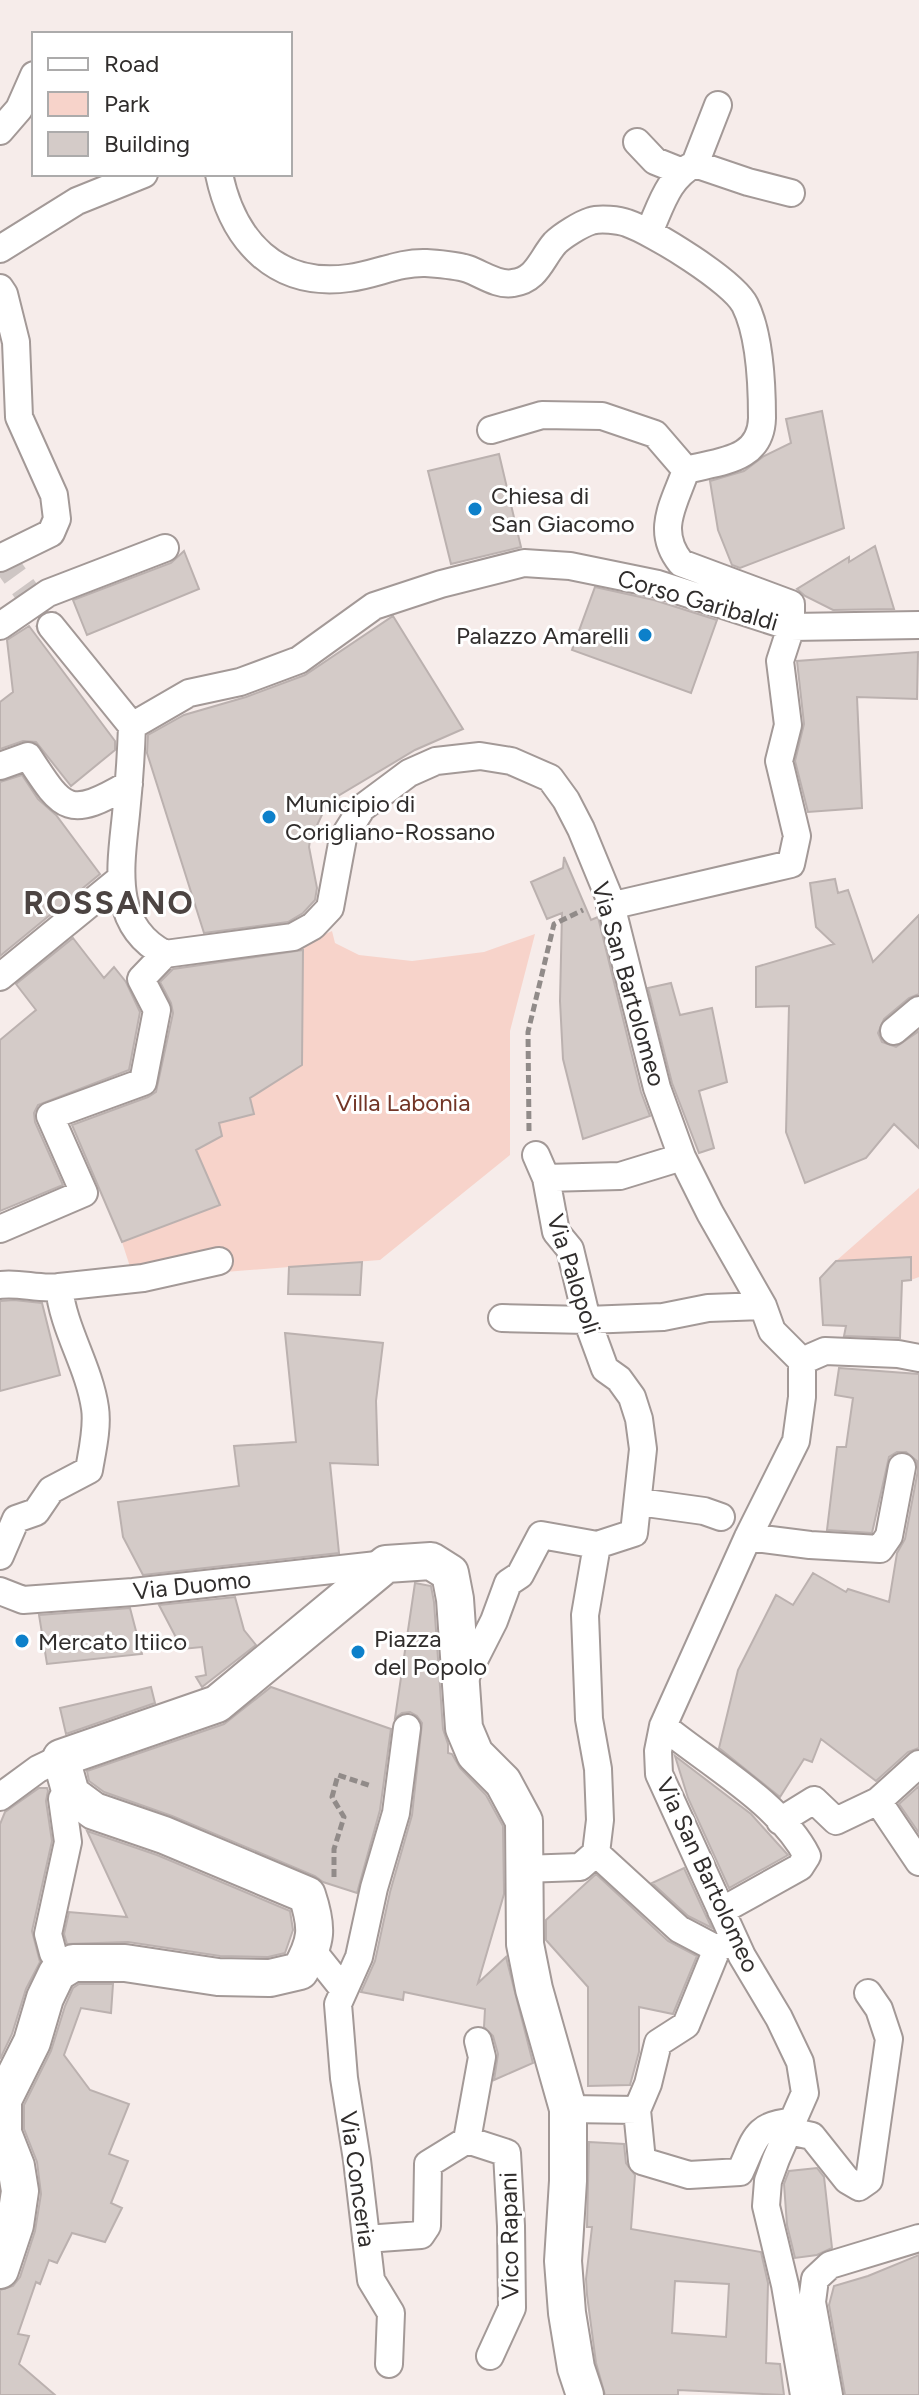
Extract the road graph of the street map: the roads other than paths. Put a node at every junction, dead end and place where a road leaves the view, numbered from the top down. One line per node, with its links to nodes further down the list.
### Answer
1 (32, 80): 3 (street)
2 (718, 105): 5 (street)
3 (0, 131)
4 (637, 142): 5 (street)
5 (687, 168): 8 (street); 9 (street)
6 (139, 176): 10 (street)
7 (219, 176): 9 (street)
8 (791, 193)
9 (649, 232): 13 (street)
10 (0, 249)
11 (0, 288): 15 (street)
12 (491, 430): 13 (street)
13 (686, 470): 19 (street)
14 (165, 548): 16 (street)
15 (0, 558)
16 (6, 623)
17 (919, 625): 19 (street, Corso Garibaldi)
18 (51, 626): 20 (street)
19 (791, 627): 20 (street, Corso Garibaldi); 24 (street)
20 (132, 726): 22 (street)
21 (0, 766): 22 (street)
22 (129, 784): 23 (street)
23 (120, 879): 25 (street); 26 (street)
24 (610, 902): 25 (street, Via San Bartolomeo); 29 (street, Via San Bartolomeo)
25 (165, 954): 30 (street)
26 (0, 977)
27 (919, 1010): 28 (street)
28 (894, 1031)
29 (682, 1157): 34 (street, Via San Bartolomeo); 36 (street, Via Palopoli)
30 (0, 1229)
31 (219, 1261): 33 (street)
32 (0, 1285): 33 (street)
33 (59, 1287): 44 (street)
34 (763, 1306): 36 (street); 38 (street, Via San Bartolomeo)
35 (502, 1318): 36 (street)
36 (587, 1320): 40 (street, Via Palopoli)
37 (919, 1358): 38 (street)
38 (802, 1361): 42 (street, Via San Bartolomeo)
39 (902, 1467): 42 (street)
40 (639, 1502): 41 (street); 43 (street, Via Palopoli)
41 (721, 1517)
42 (748, 1537): 48 (street, Via San Bartolomeo)
43 (597, 1545): 47 (street, Via Palopoli); 56 (street)
44 (0, 1556)
45 (386, 1564): 46 (street, Via Duomo); 47 (main road); 50 (main road)
46 (0, 1591)
47 (460, 1688): 58 (main road)
48 (663, 1726): 55 (street); 59 (street, Via San Bartolomeo)
49 (407, 1728): 63 (street, Via Conceria)
50 (61, 1758): 52 (main road); 53 (street)
51 (919, 1764): 54 (street)
52 (71, 1794): 61 (main road); 62 (street)
53 (0, 1797)
54 (878, 1801): 55 (street); 57 (street)
55 (780, 1821): 59 (street)
56 (596, 1853): 58 (street); 60 (street)
57 (919, 1862)
58 (523, 1869): 66 (main road)
59 (721, 1911): 60 (street, Via San Bartolomeo)
60 (725, 1944): 67 (street); 68 (street, Via San Bartolomeo)
61 (312, 1950): 63 (street); 72 (main road)
62 (53, 1953)
63 (344, 1990): 71 (street, Via Conceria)
64 (868, 1993): 68 (street)
65 (478, 2041): 69 (street)
66 (568, 2109): 67 (street); 75 (main road)
67 (637, 2110): 68 (street)
68 (791, 2126): 76 (street, Via San Bartolomeo)
69 (467, 2140): 71 (street); 73 (street, Vico Rapani)
70 (919, 2238): 77 (street)
71 (366, 2239): 74 (street, Via Conceria)
72 (0, 2270)
73 (490, 2356)
74 (389, 2364)
75 (585, 2395)
76 (804, 2395)
77 (829, 2395)

